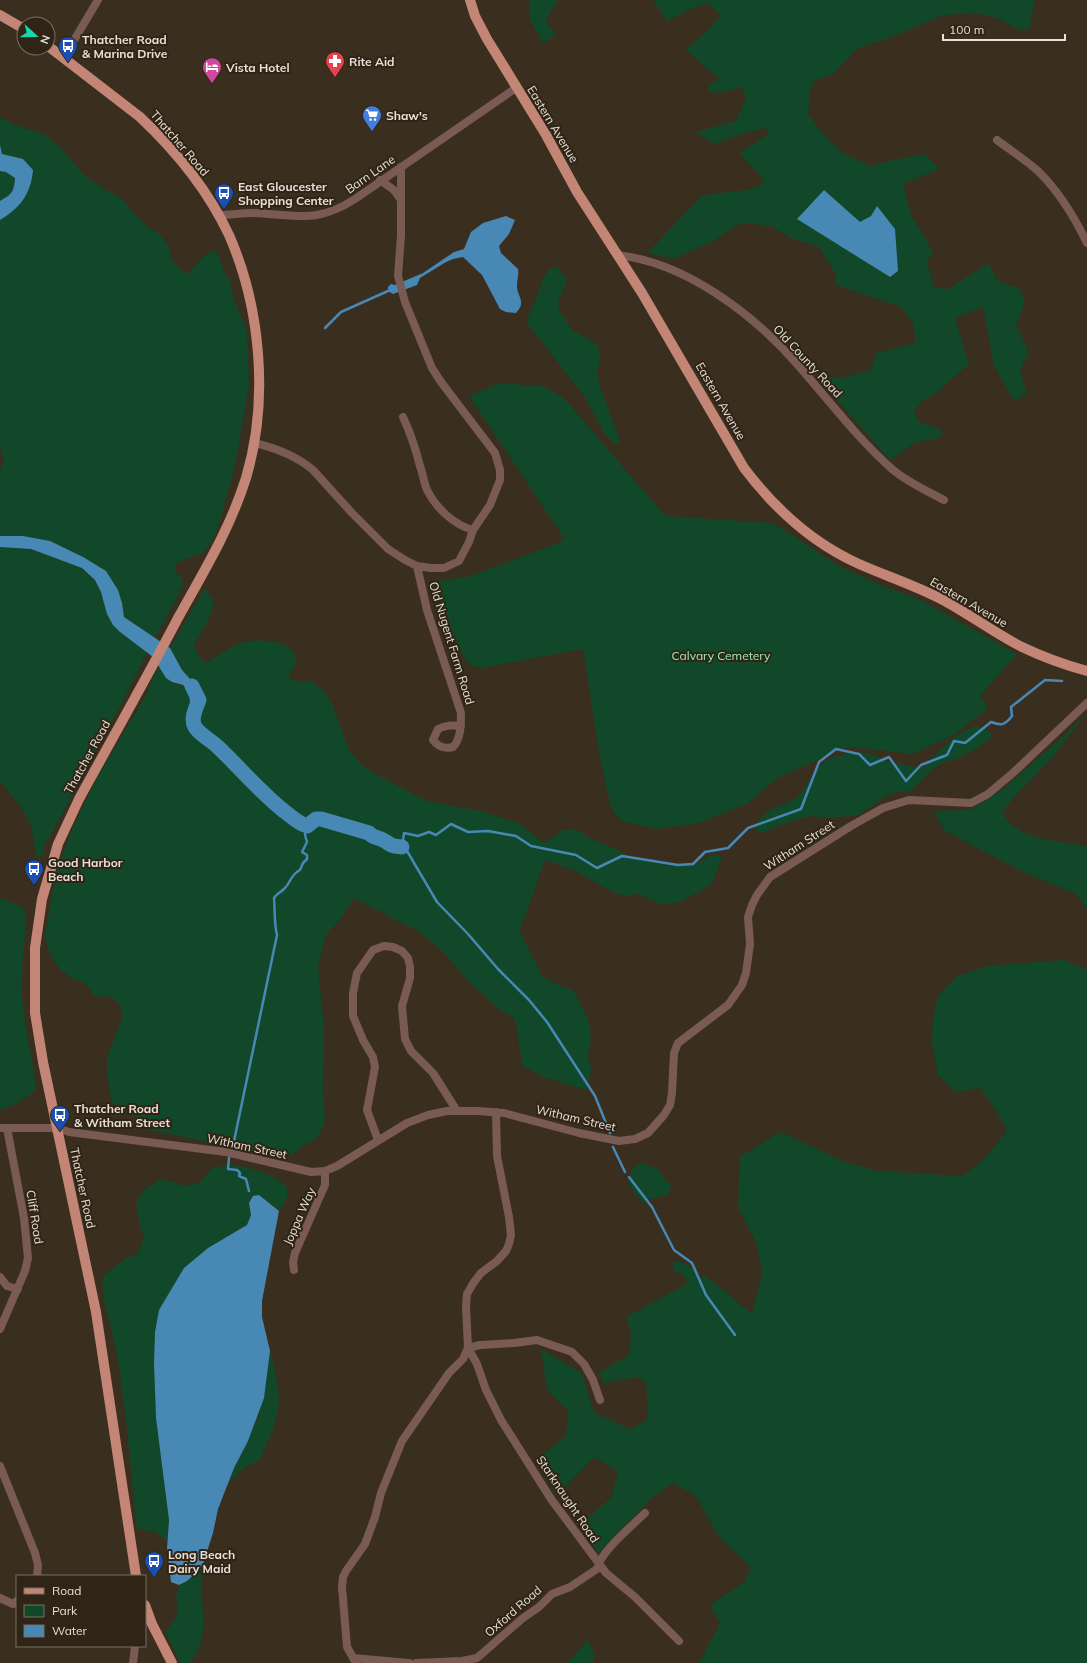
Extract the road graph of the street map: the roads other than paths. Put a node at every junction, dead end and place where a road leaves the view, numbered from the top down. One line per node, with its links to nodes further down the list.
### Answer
1 (98, 0): 6 (street)
2 (470, 0): 7 (main road, Eastern Avenue)
3 (0, 15): 4 (main road)
4 (16, 24)
5 (56, 52): 6 (main road, Thatcher Road)
6 (64, 57): 12 (main road, Thatcher Road)
7 (516, 88): 9 (street, Barn Lane); 14 (main road, Eastern Avenue)
8 (997, 140): 13 (street)
9 (401, 167): 10 (street, Barn Lane); 11 (street, Old Nugent Farm Road)
10 (380, 180): 11 (street); 12 (street, Barn Lane)
11 (401, 200): 18 (street, Old Nugent Farm Road)
12 (218, 214): 16 (main road, Thatcher Road)
13 (1087, 243)
14 (617, 255): 17 (street, Old County Road); 20 (main road, Eastern Avenue)
15 (403, 417): 18 (street)
16 (254, 443): 19 (street, Old Nugent Farm Road); 26 (main road, Thatcher Road)
17 (944, 500)
18 (473, 530): 19 (street, Old Nugent Farm Road)
19 (417, 566): 22 (street, Old Nugent Farm Road)
20 (1087, 671)
21 (1087, 703): 24 (street, Witham Street)
22 (461, 726)
23 (457, 1111): 24 (street, Witham Street); 27 (street, Witham Street); 27 (street)
24 (496, 1112): 33 (street)
25 (3, 1128): 26 (street, Witham Street); 31 (street, Cliff Road)
26 (57, 1128): 28 (street, Witham Street); 39 (main road, Thatcher Road)
27 (378, 1140): 28 (street, Witham Street)
28 (325, 1171): 29 (street, Joppa Way)
29 (294, 1270)
30 (0, 1277): 31 (street)
31 (18, 1289): 32 (street, Cliff Road)
32 (0, 1329)
33 (468, 1348): 34 (street); 37 (street, Starknaught Road); 45 (street)
34 (600, 1400)
35 (0, 1466): 38 (street)
36 (645, 1513): 37 (street, Oxford Road)
37 (598, 1564): 43 (street, Starknaught Road); 49 (street, Oxford Road)
38 (37, 1575)
39 (136, 1575)
40 (0, 1598): 41 (street)
41 (16, 1602)
42 (146, 1608): 47 (main road)
43 (679, 1642)
44 (135, 1647): 46 (street)
45 (355, 1661): 48 (street)
46 (134, 1663)
47 (172, 1663)
48 (409, 1663)
49 (416, 1663)

